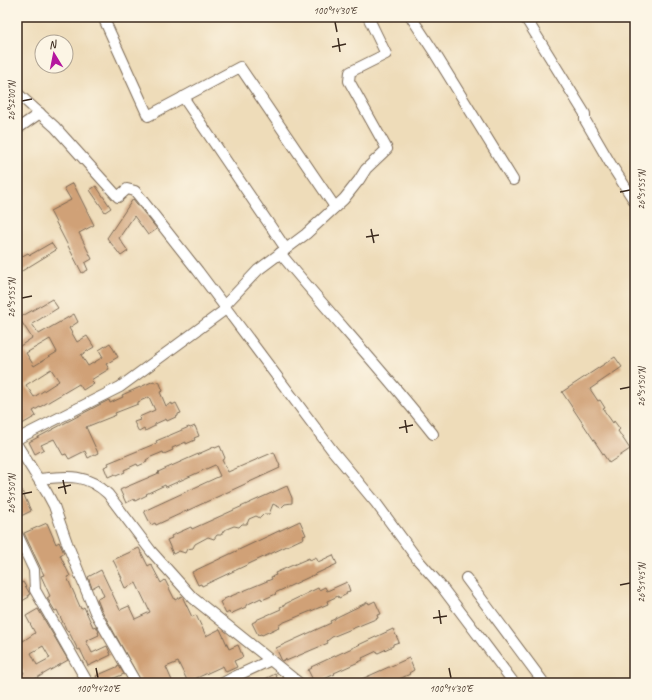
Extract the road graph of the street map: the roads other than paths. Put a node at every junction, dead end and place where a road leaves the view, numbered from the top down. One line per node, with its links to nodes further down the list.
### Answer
1 (103, 17): 6 (street)
2 (368, 17): 11 (street)
3 (410, 17): 9 (street)
4 (524, 17): 10 (street)
5 (17, 94): 7 (street)
6 (183, 98): 11 (street); 12 (street)
7 (40, 113): 8 (street); 13 (street)
8 (17, 129)
9 (513, 180)
10 (635, 202)
11 (335, 207): 12 (street)
12 (283, 251): 13 (street); 14 (street)
13 (225, 308): 15 (street); 25 (street)
14 (433, 434)
15 (17, 439)
16 (17, 446): 17 (street)
17 (39, 480): 20 (street); 22 (street)
18 (17, 534): 21 (street)
19 (466, 578): 26 (street)
20 (271, 660): 23 (street); 24 (street)
21 (88, 683)
22 (136, 683)
23 (223, 683)
24 (299, 683)
25 (514, 683)
26 (544, 683)

